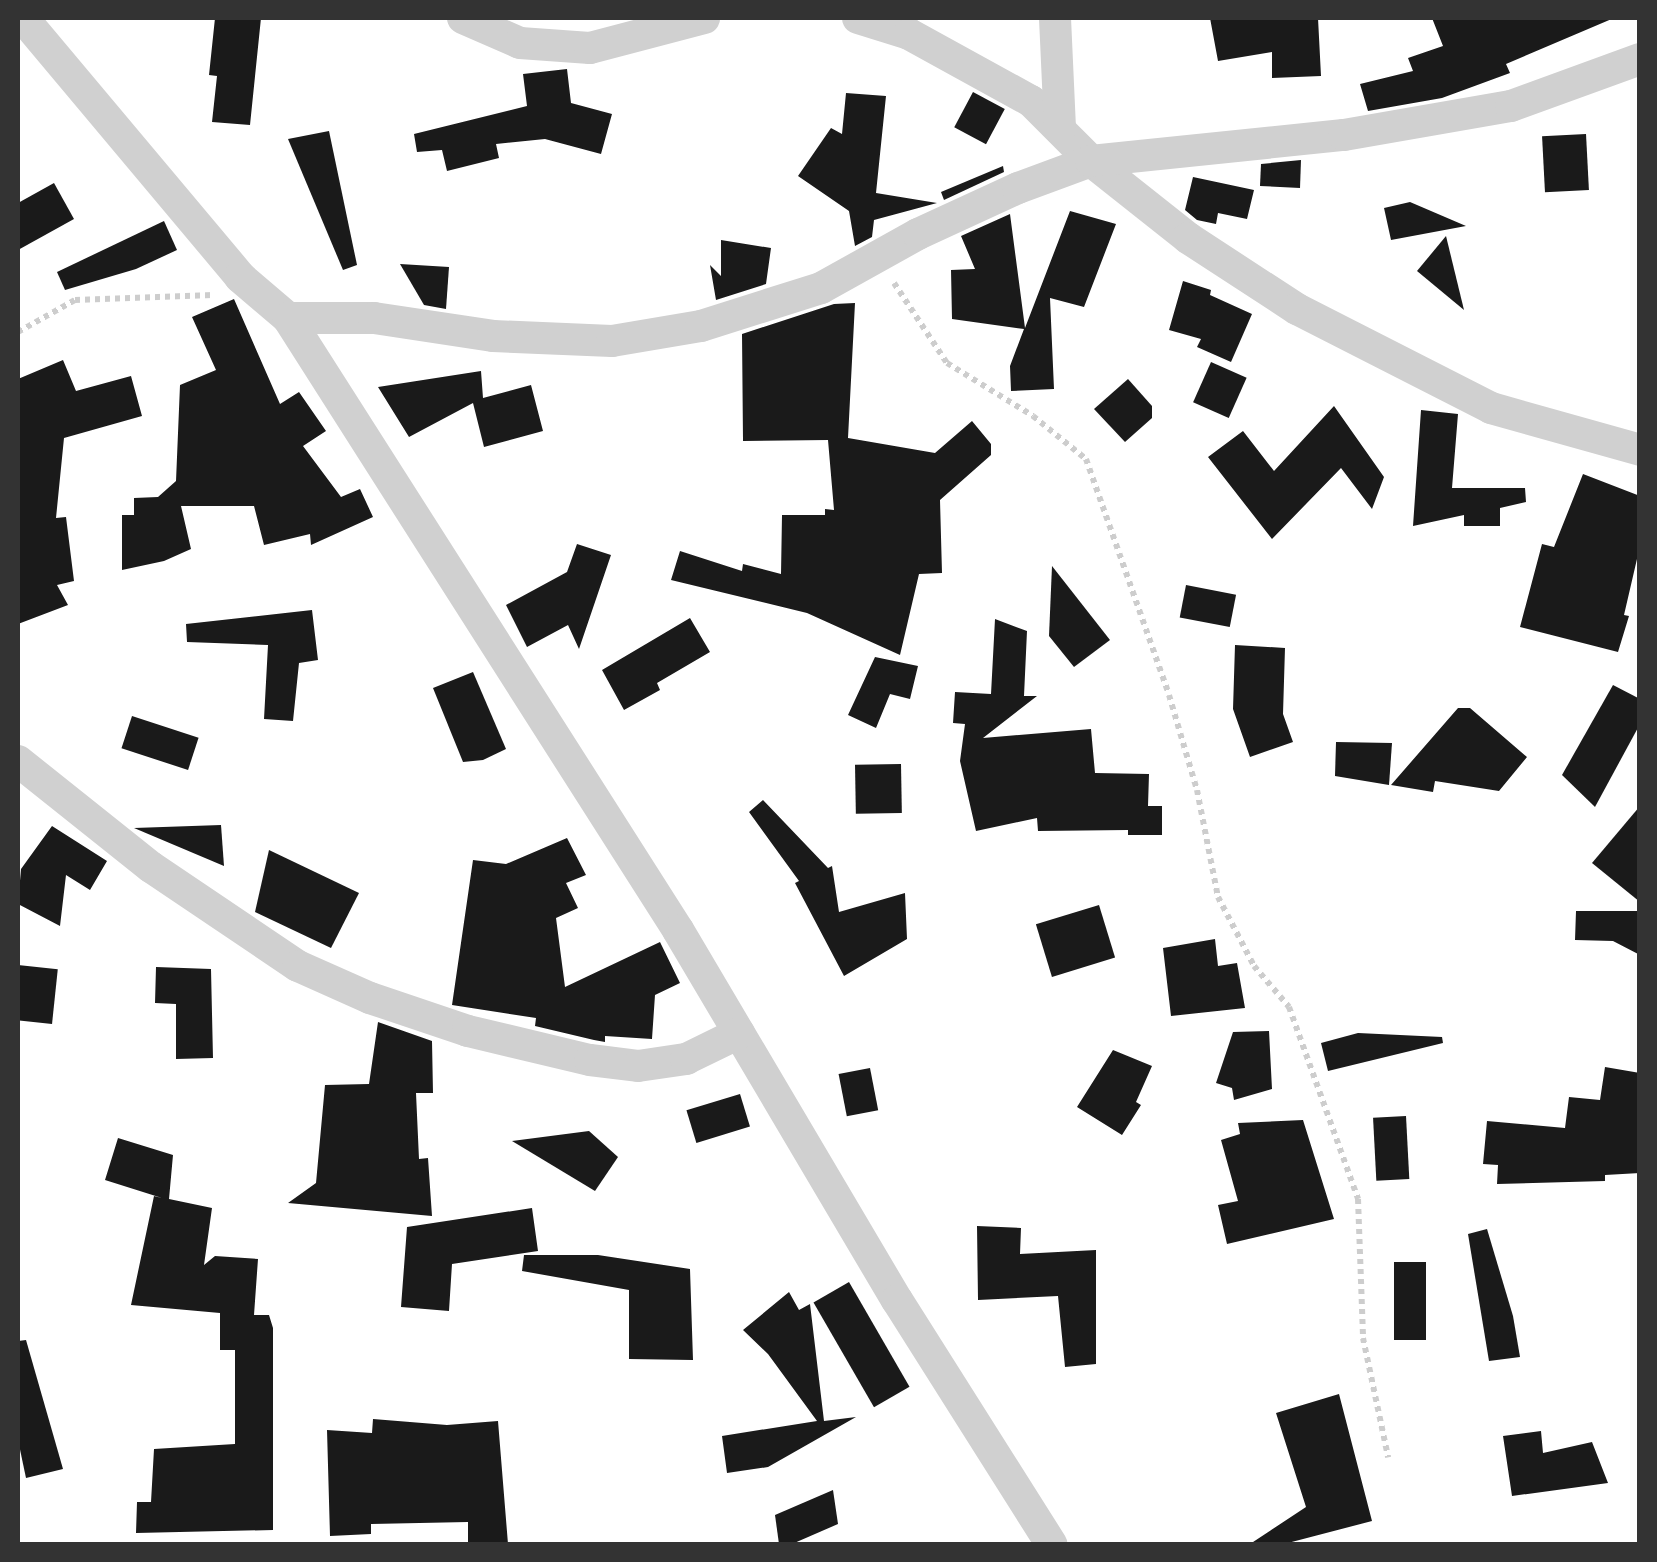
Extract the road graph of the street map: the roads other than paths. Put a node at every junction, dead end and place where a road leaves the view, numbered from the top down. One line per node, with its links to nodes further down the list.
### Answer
1 (23, 18): 9 (street)
2 (462, 18): 3 (street)
3 (704, 18)
4 (858, 18): 7 (street)
5 (1055, 18): 7 (street)
6 (1640, 59): 8 (street)
7 (1060, 130): 8 (street)
8 (1092, 161): 9 (street); 10 (street)
9 (288, 318): 12 (street)
10 (1640, 450)
11 (18, 761): 12 (street)
12 (739, 1033): 13 (street)
13 (1051, 1544)

